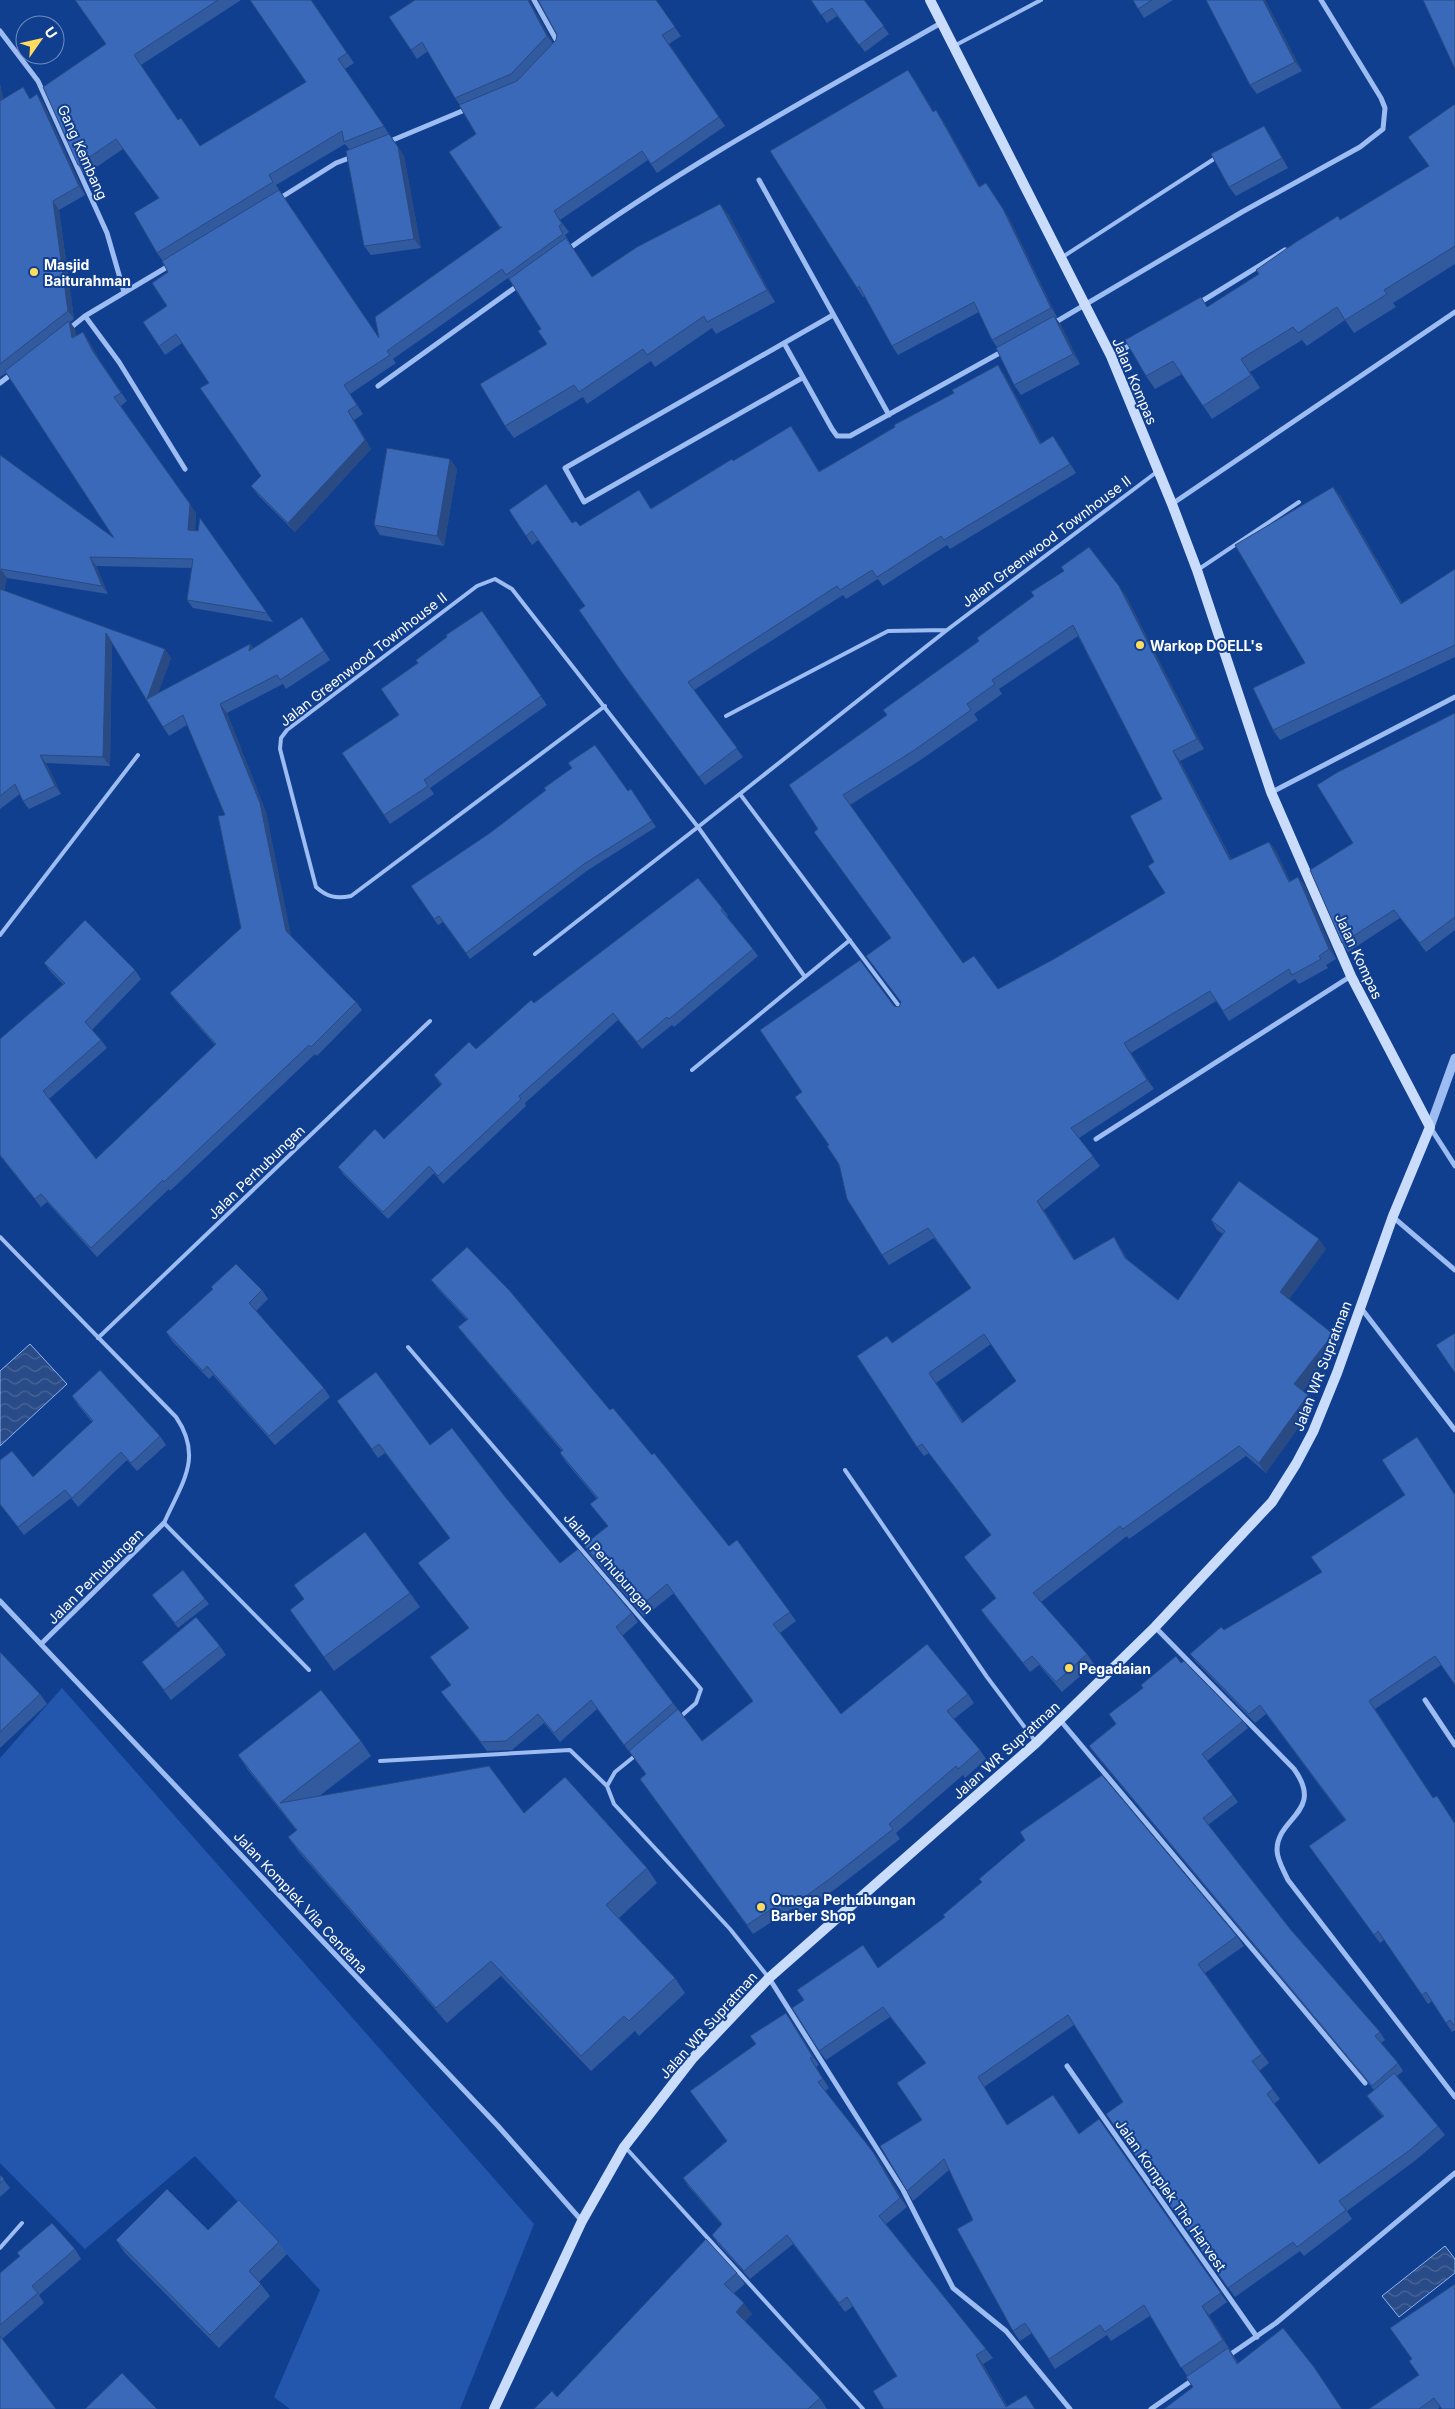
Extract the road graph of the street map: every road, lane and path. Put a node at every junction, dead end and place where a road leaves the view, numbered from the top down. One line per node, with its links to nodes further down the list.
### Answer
1 (534, 0): 8 (street)
2 (930, 0): 5 (main road, Jalan Kompas)
3 (1041, 0): 7 (lane)
4 (1321, 0): 21 (street)
5 (941, 23): 7 (main road, Jalan Kompas); 16 (street)
6 (0, 31): 20 (street, Gang Kembang)
7 (954, 46): 17 (main road, Jalan Kompas)
8 (552, 53)
9 (474, 106): 10 (street)
10 (382, 144)
11 (1224, 152): 17 (lane)
12 (354, 156): 14 (street)
13 (758, 180): 25 (street)
14 (268, 205)
15 (1295, 244): 22 (street)
16 (564, 252)
17 (1062, 258): 21 (main road, Jalan Kompas)
18 (175, 262): 20 (street)
19 (523, 282): 35 (street)
20 (124, 292): 24 (street)
21 (1086, 306): 26 (street); 31 (main road, Jalan Kompas)
22 (1193, 307)
23 (1455, 312): 40 (street)
24 (85, 316): 27 (street); 37 (street)
25 (833, 316): 29 (street); 36 (street)
26 (1052, 324)
27 (62, 335)
28 (1142, 338): 31 (street)
29 (784, 343): 33 (street); 33 (street)
30 (1009, 348): 36 (street)
31 (1111, 356): 38 (main road, Jalan Kompas)
32 (15, 371): 34 (street)
33 (802, 378): 36 (street)
34 (0, 383)
35 (378, 386)
36 (889, 414)
37 (185, 469)
38 (1158, 471): 40 (main road, Jalan Kompas); 42 (lane, Jalan Greenwood Townhouse II)
39 (1299, 502): 41 (lane)
40 (1172, 504): 41 (main road, Jalan Kompas)
41 (1197, 570): 47 (main road, Jalan Kompas)
42 (947, 630): 45 (lane); 48 (lane, Jalan Greenwood Townhouse II)
43 (1455, 697): 47 (street)
44 (605, 706): 44 (lane, Jalan Greenwood Townhouse II); 49 (lane, Jalan Greenwood Townhouse II)
45 (726, 716)
46 (138, 755): 50 (lane)
47 (1271, 792): 53 (main road, Jalan Kompas)
48 (740, 794): 49 (lane, Jalan Greenwood Townhouse II); 51 (lane)
49 (698, 827): 52 (lane); 54 (lane)
50 (0, 935)
51 (850, 940): 54 (lane); 55 (lane)
52 (534, 954)
53 (1351, 976): 59 (main road, Jalan Kompas); 60 (street)
54 (805, 977): 58 (lane)
55 (904, 1013)
56 (430, 1022): 66 (lane, Jalan Perhubungan)
57 (1455, 1058): 59 (street, Jalan WR Supratman)
58 (692, 1070)
59 (1430, 1127): 61 (street); 62 (main road, Jalan WR Supratman)
60 (1096, 1139)
61 (1455, 1166)
62 (1393, 1216): 64 (street); 65 (main road, Jalan WR Supratman)
63 (0, 1237): 66 (lane, Jalan Perhubungan)
64 (1455, 1270)
65 (1359, 1305): 68 (street); 72 (main road, Jalan WR Supratman)
66 (98, 1338): 70 (lane, Jalan Perhubungan)
67 (408, 1348): 77 (lane, Jalan Perhubungan)
68 (1455, 1430)
69 (845, 1470): 78 (lane)
70 (164, 1523): 73 (street, Jalan Perhubungan); 74 (lane)
71 (0, 1601): 73 (street, Jalan Komplek Vila Cendana)
72 (1155, 1627): 76 (main road, Jalan WR Supratman); 86 (street)
73 (42, 1644): 89 (street, Jalan Komplek Vila Cendana)
74 (309, 1670)
75 (1425, 1700): 79 (street)
76 (1060, 1720): 78 (main road, Jalan WR Supratman); 85 (street)
77 (674, 1722)
78 (1036, 1743): 83 (main road, Jalan WR Supratman)
79 (1455, 1745)
80 (637, 1753): 82 (lane)
81 (380, 1762): 82 (lane)
82 (607, 1786): 83 (lane)
83 (769, 1978): 87 (main road, Jalan WR Supratman); 97 (street)
84 (1067, 2066): 92 (street, Jalan Komplek The Harvest)
85 (1365, 2083)
86 (1455, 2097)
87 (624, 2147): 89 (main road, Jalan WR Supratman); 96 (lane)
88 (1455, 2173): 92 (street)
89 (582, 2221): 95 (main road, Jalan WR Supratman)
90 (22, 2224): 91 (lane)
91 (0, 2248)
92 (1257, 2337): 93 (street)
93 (1224, 2359)
94 (1200, 2376): 98 (street)
95 (494, 2409)
96 (863, 2409)
97 (1070, 2409)
98 (1151, 2409)

